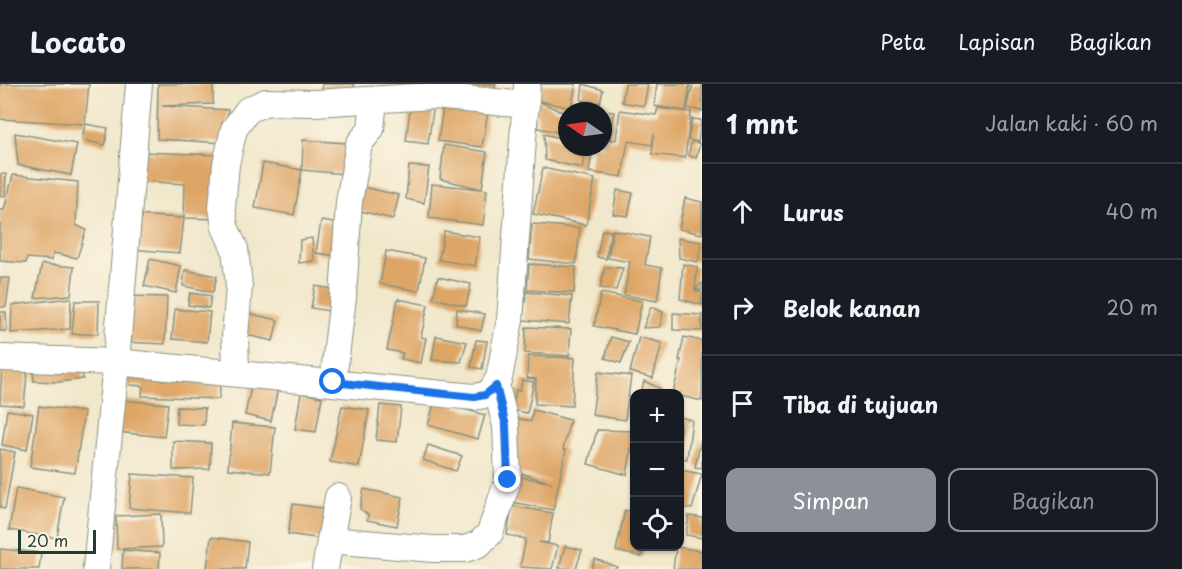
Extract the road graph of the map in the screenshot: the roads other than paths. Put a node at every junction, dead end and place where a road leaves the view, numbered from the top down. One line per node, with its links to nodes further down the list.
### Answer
1 (139, 84): 5 (street)
2 (527, 95): 3 (street); 8 (street)
3 (374, 100): 6 (street); 7 (street)
4 (0, 358): 5 (street)
5 (116, 362): 6 (street); 11 (street)
6 (236, 372): 7 (street)
7 (333, 382): 8 (street)
8 (496, 386): 10 (street)
9 (338, 497): 10 (street)
10 (330, 540): 12 (street)
11 (96, 569)
12 (325, 569)

